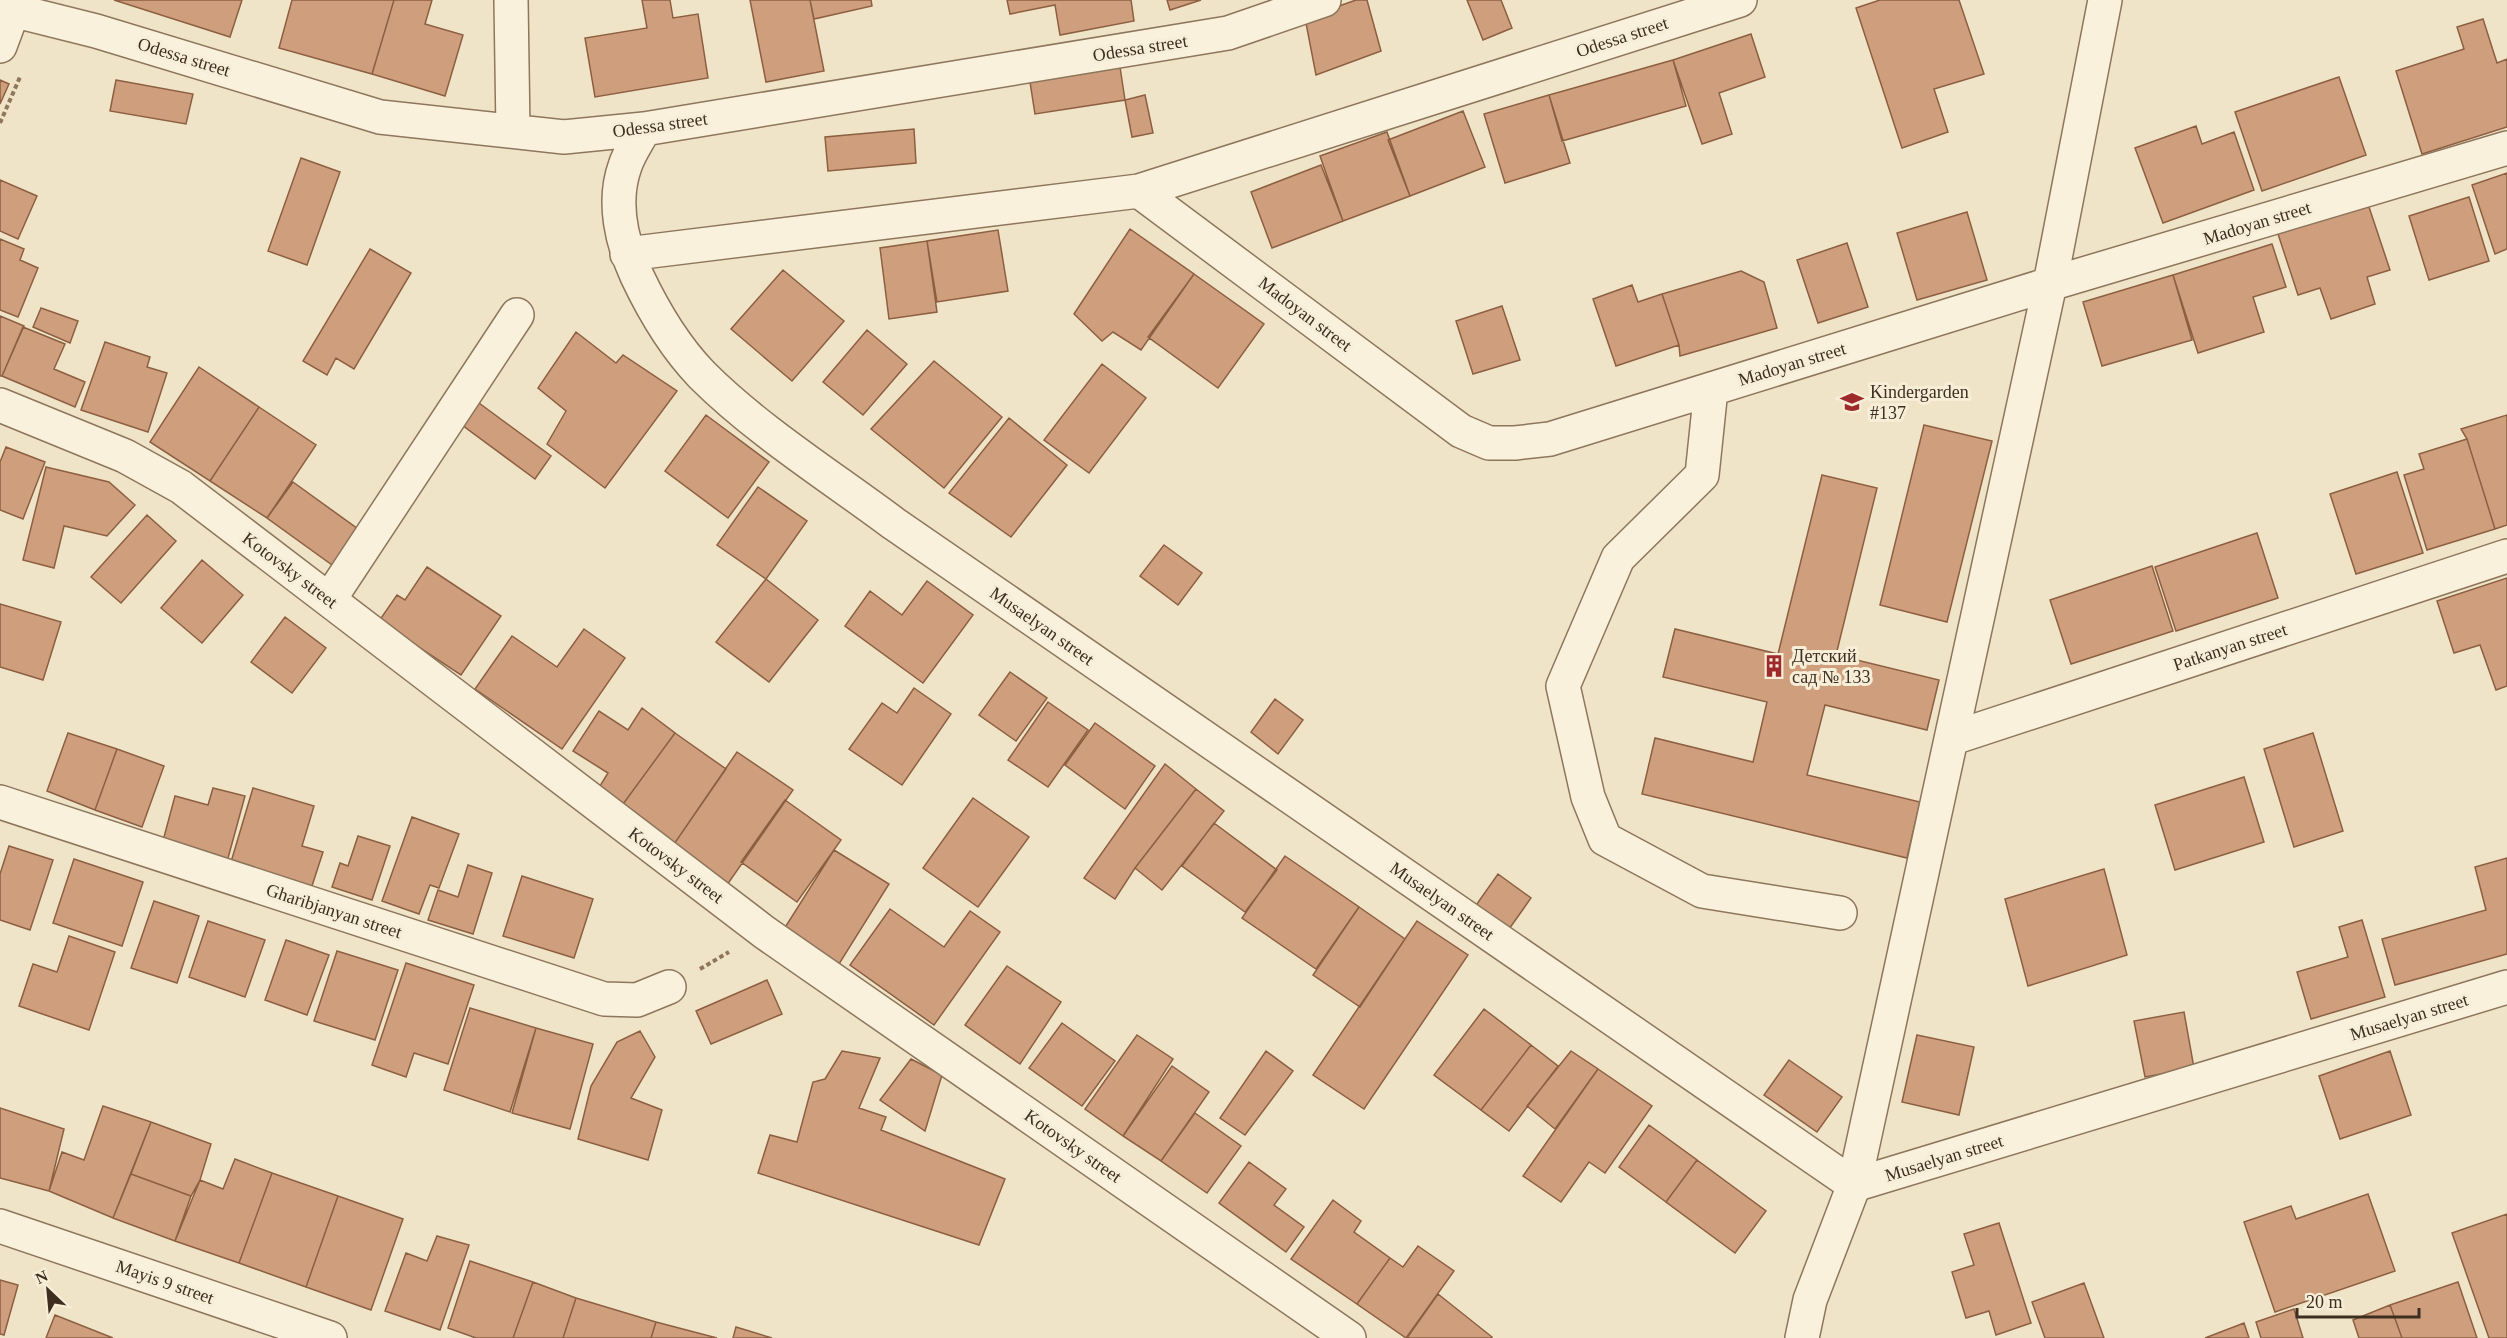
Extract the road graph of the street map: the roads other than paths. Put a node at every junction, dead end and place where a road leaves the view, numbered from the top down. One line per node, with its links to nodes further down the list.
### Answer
1 (511, 0): 8 (street)
2 (1324, 0): 7 (street, Odessa street)
3 (1740, 0): 10 (street, Odessa street)
4 (2104, 0): 12 (street)
5 (6, 9): 6 (street); 8 (street, Odessa street)
6 (0, 46)
7 (644, 129): 8 (street, Odessa street); 11 (street, Musaelyan street)
8 (513, 131)
9 (2507, 148): 12 (street, Madoyan street)
10 (1139, 191): 11 (street, Odessa street); 14 (street, Madoyan street)
11 (627, 254): 23 (street, Musaelyan street)
12 (2050, 284): 14 (street, Madoyan street); 18 (street)
13 (517, 315): 17 (street)
14 (1711, 389): 20 (street)
15 (0, 405): 17 (street, Kotovsky street)
16 (2507, 556): 18 (street, Patkanyan street)
17 (329, 600): 26 (street, Kotovsky street)
18 (1953, 738): 23 (street)
19 (0, 802): 21 (street, Gharibjanyan street)
20 (1840, 913)
21 (669, 987)
22 (2507, 987): 23 (street, Musaelyan street)
23 (1854, 1185): 27 (street)
24 (0, 1226): 25 (street, Mayis 9 street)
25 (330, 1338)
26 (1349, 1338)
27 (1802, 1338)

